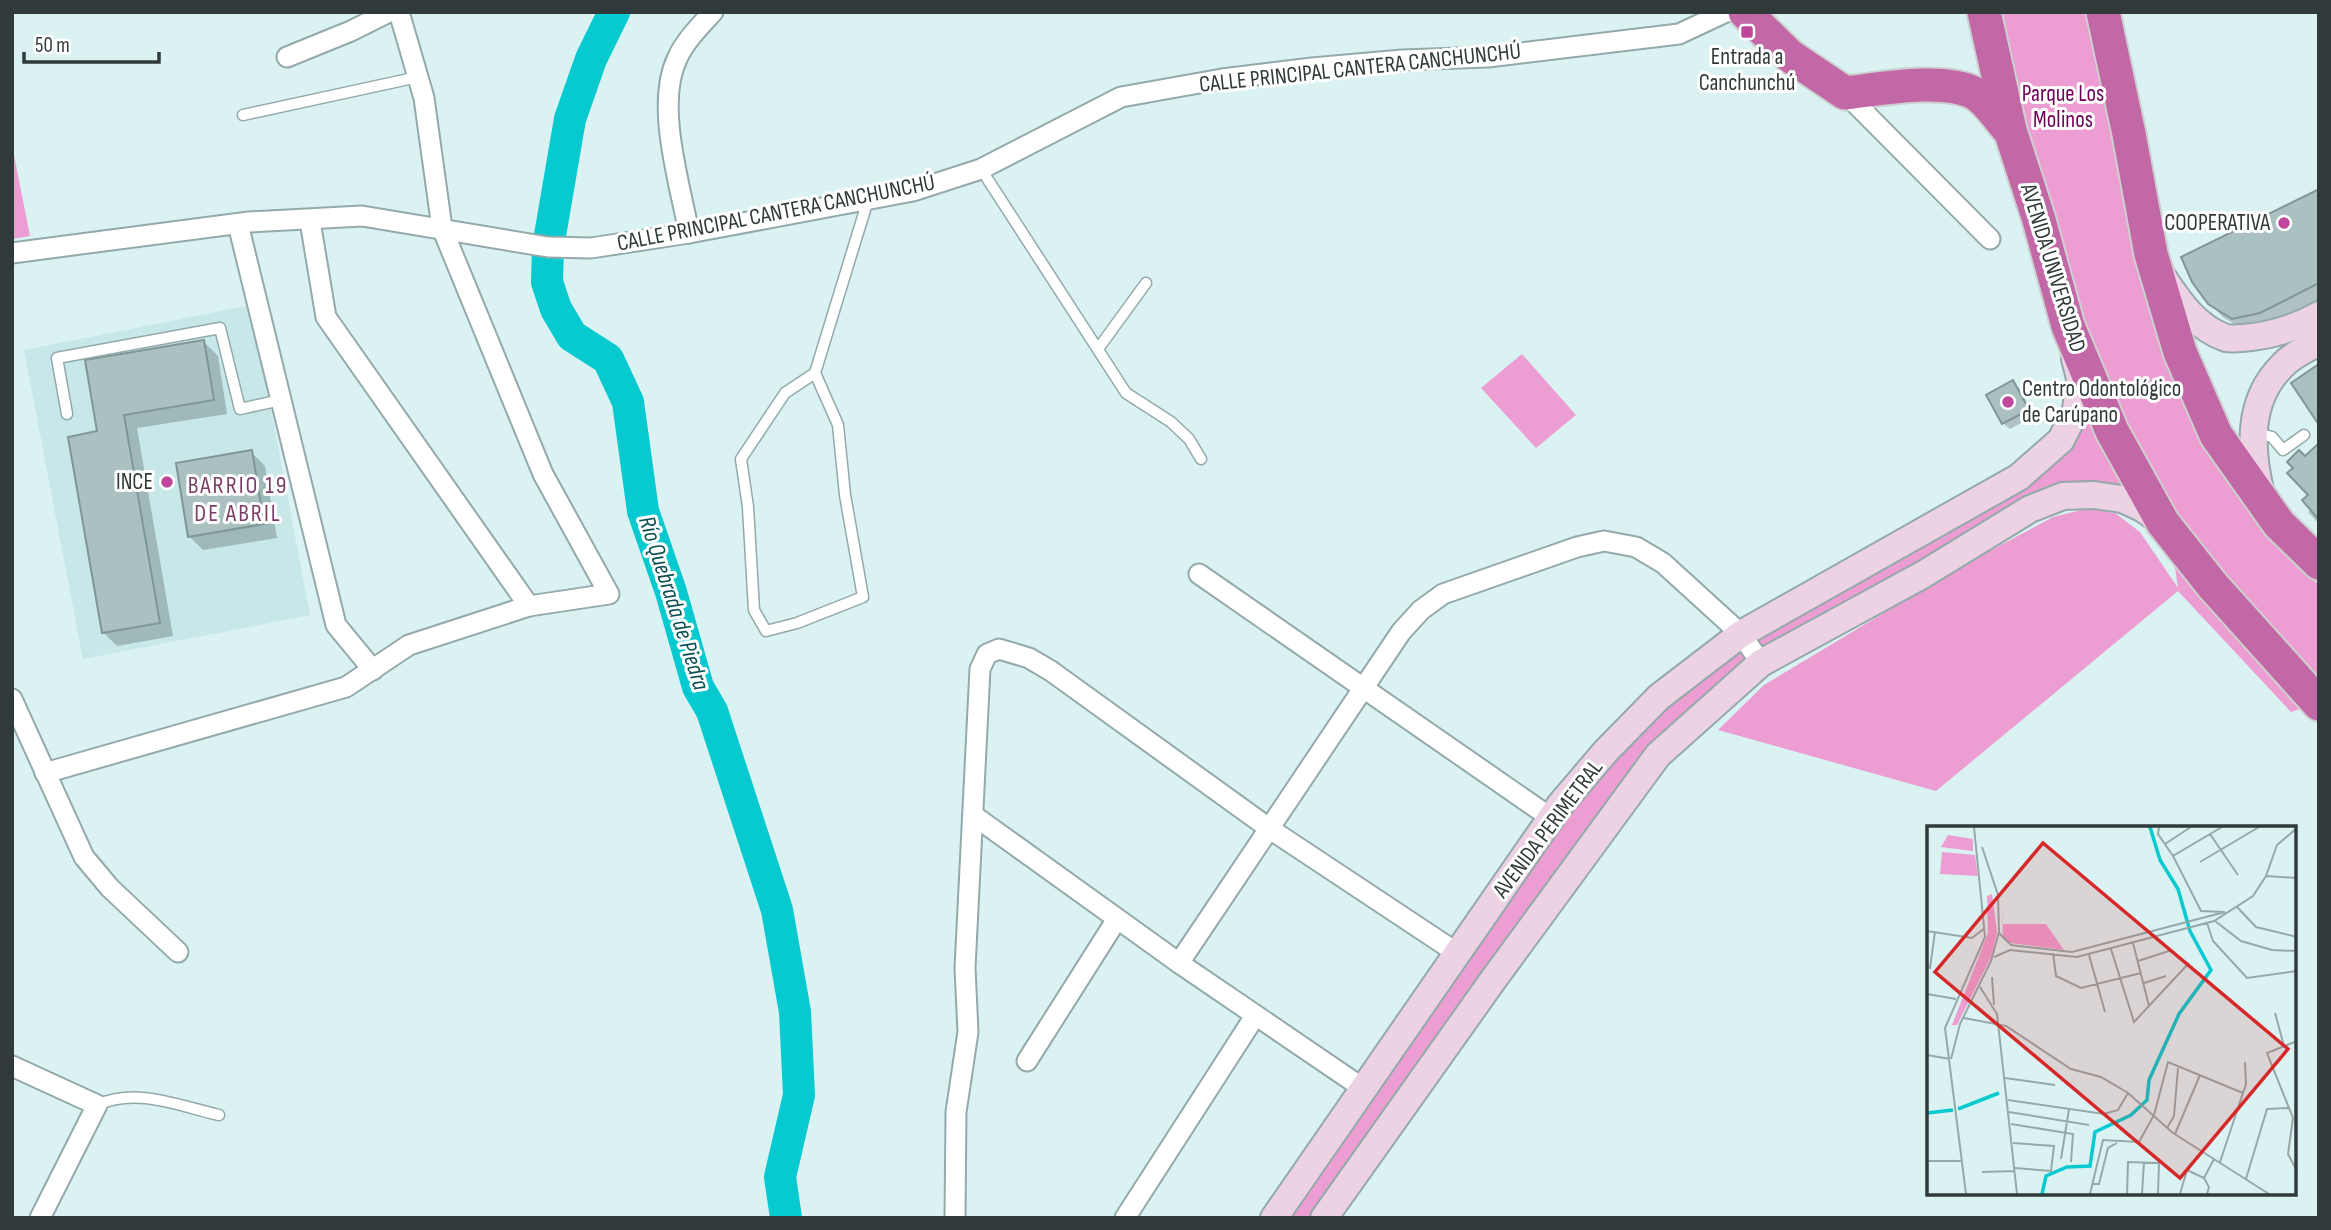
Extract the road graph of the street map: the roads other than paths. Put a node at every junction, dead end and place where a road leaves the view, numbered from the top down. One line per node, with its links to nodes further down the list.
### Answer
1 (389, 12): 8 (street)
2 (399, 12): 9 (street)
3 (713, 12): 18 (street)
4 (1726, 12): 13 (street, CALLE PRINCIPAL CANTERA CANCHUNCHÚ)
5 (1745, 12): 10 (highway)
6 (1984, 12): 12 (highway, AVENIDA UNIVERSIDAD)
7 (2103, 12): 21 (highway)
8 (287, 57)
9 (418, 77): 11 (lane); 17 (street)
10 (1845, 93): 12 (highway); 19 (street)
11 (243, 116)
12 (2010, 131): 23 (highway, AVENIDA UNIVERSIDAD)
13 (981, 169): 14 (street, CALLE PRINCIPAL CANTERA CANCHUNCHÚ); 25 (lane)
14 (869, 200): 18 (street, CALLE PRINCIPAL CANTERA CANCHUNCHÚ); 26 (lane)
15 (310, 221): 16 (street, CALLE PRINCIPAL CANTERA CANCHUNCHÚ); 17 (street, CALLE PRINCIPAL CANTERA CANCHUNCHÚ); 36 (street)
16 (238, 224): 20 (street, CALLE PRINCIPAL CANTERA CANCHUNCHÚ); 27 (street)
17 (442, 228): 18 (street, CALLE PRINCIPAL CANTERA CANCHUNCHÚ); 36 (street)
18 (689, 233)
19 (1990, 239)
20 (12, 253)
21 (2154, 263): 24 (main road); 32 (highway)
22 (1146, 283): 25 (lane)
23 (2068, 326): 33 (highway, AVENIDA UNIVERSIDAD); 37 (main road, AVENIDA PERIMETRAL)
24 (2313, 327): 29 (main road)
25 (1098, 349): 31 (lane)
26 (815, 373): 26 (lane)
27 (281, 400): 28 (lane); 39 (street)
28 (67, 414)
29 (2253, 432): 30 (lane); 32 (main road)
30 (2304, 435)
31 (1201, 459)
32 (2262, 499): 34 (highway)
33 (2163, 523): 38 (main road, AVENIDA PERIMETRAL); 42 (highway, AVENIDA UNIVERSIDAD)
34 (2319, 563)
35 (1199, 574): 40 (street)
36 (529, 606): 39 (street)
37 (1741, 634): 38 (street); 40 (street); 45 (main road, AVENIDA PERIMETRAL)
38 (1761, 663): 56 (main road, AVENIDA PERIMETRAL)
39 (373, 670): 43 (street)
40 (1364, 689): 45 (street); 46 (street)
41 (12, 699): 43 (street)
42 (2319, 704)
43 (46, 773): 48 (street)
44 (972, 815): 46 (street); 47 (street); 59 (street)
45 (1550, 818): 49 (main road, AVENIDA PERIMETRAL)
46 (1270, 829): 49 (street); 50 (street)
47 (1117, 919): 50 (street); 52 (street)
48 (178, 952)
49 (1457, 953): 54 (main road, AVENIDA PERIMETRAL)
50 (1179, 963): 51 (street)
51 (1255, 1016): 54 (street); 60 (street)
52 (1027, 1061)
53 (12, 1066): 55 (street)
54 (1366, 1086): 56 (main road); 61 (main road, AVENIDA PERIMETRAL)
55 (97, 1105): 57 (lane); 58 (street)
56 (1404, 1106): 62 (main road, AVENIDA PERIMETRAL)
57 (219, 1115)
58 (40, 1218)
59 (955, 1218)
60 (1125, 1218)
61 (1274, 1218)
62 (1324, 1218)

